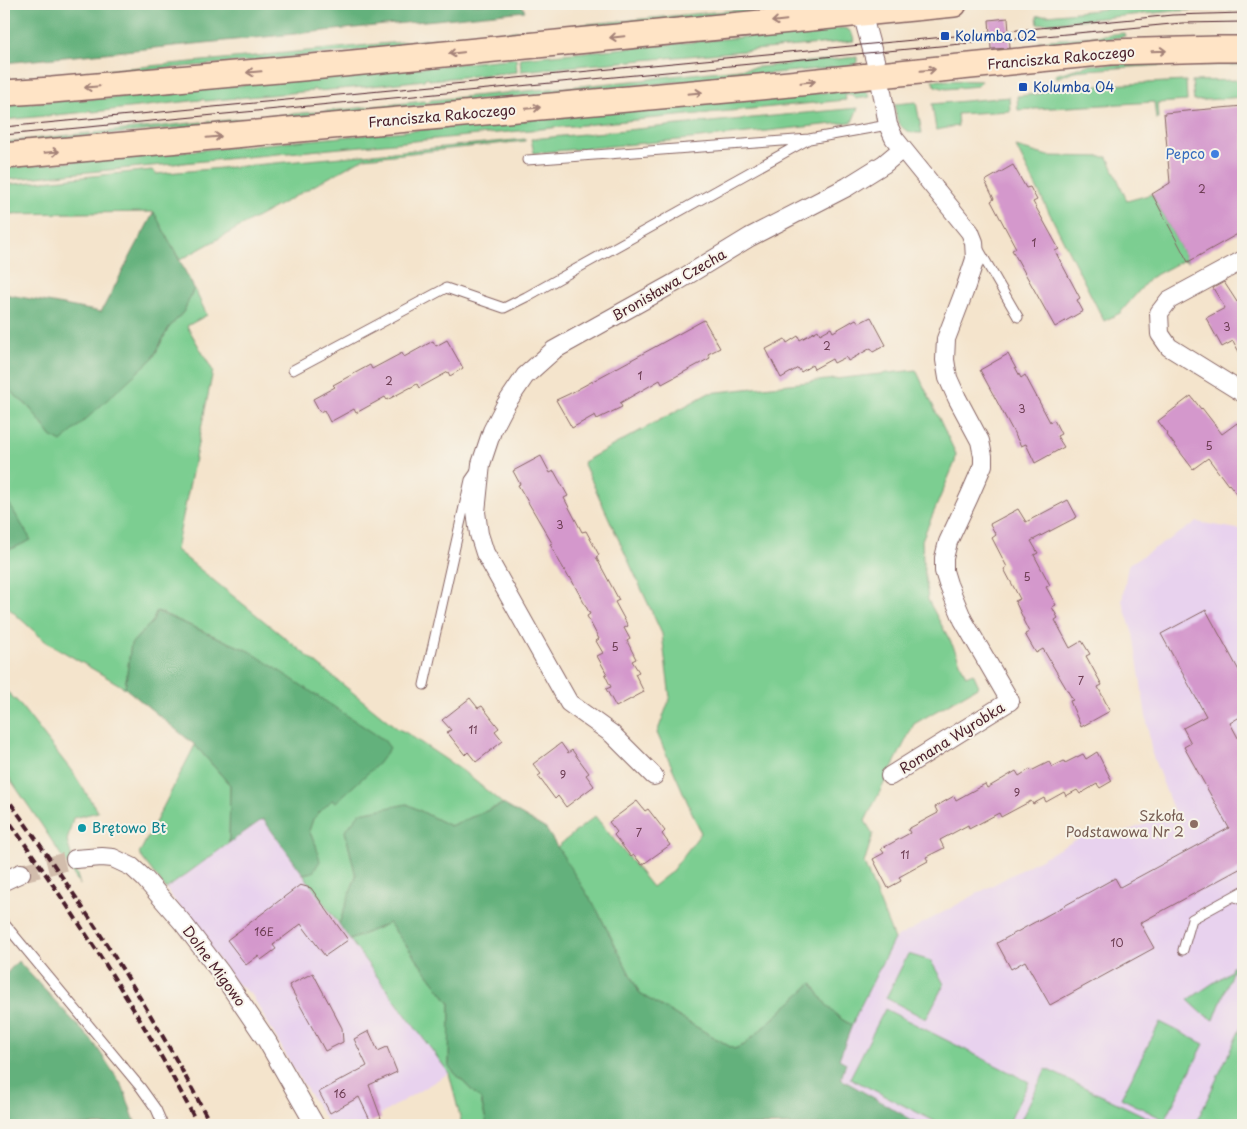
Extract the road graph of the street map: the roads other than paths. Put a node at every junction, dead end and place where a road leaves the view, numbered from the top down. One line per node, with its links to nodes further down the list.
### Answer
1 (954, 4): 2 (main road)
2 (860, 8): 4 (street); 5 (main road, one-way to 5)
3 (1243, 49): 4 (main road, Franciszka Rakoczego, one-way to 3)
4 (880, 75): 6 (street); 9 (main road, Franciszka Rakoczego, one-way to 4)
5 (4, 93)
6 (888, 125): 7 (lane); 8 (street)
7 (809, 139): 10 (lane); 14 (lane)
8 (902, 150): 11 (street); 16 (street, Bronisława Czecha)
9 (4, 156)
10 (528, 160)
11 (974, 242): 13 (lane); 19 (street, Romana Wyrobka)
12 (1243, 260): 15 (street)
13 (1018, 317)
14 (293, 370)
15 (1243, 393)
16 (481, 464): 17 (lane, Bronisława Czecha); 18 (street, Bronisława Czecha)
17 (424, 685)
18 (654, 776)
19 (890, 776)
20 (75, 858): 29 (street, Dolne Migowo)
21 (21, 872): 22 (street)
22 (4, 881)
23 (1243, 891): 24 (lane)
24 (1234, 896): 25 (lane); 27 (lane)
25 (1243, 901)
26 (4, 923): 28 (lane)
27 (1183, 950)
28 (163, 1125)
29 (315, 1125)

